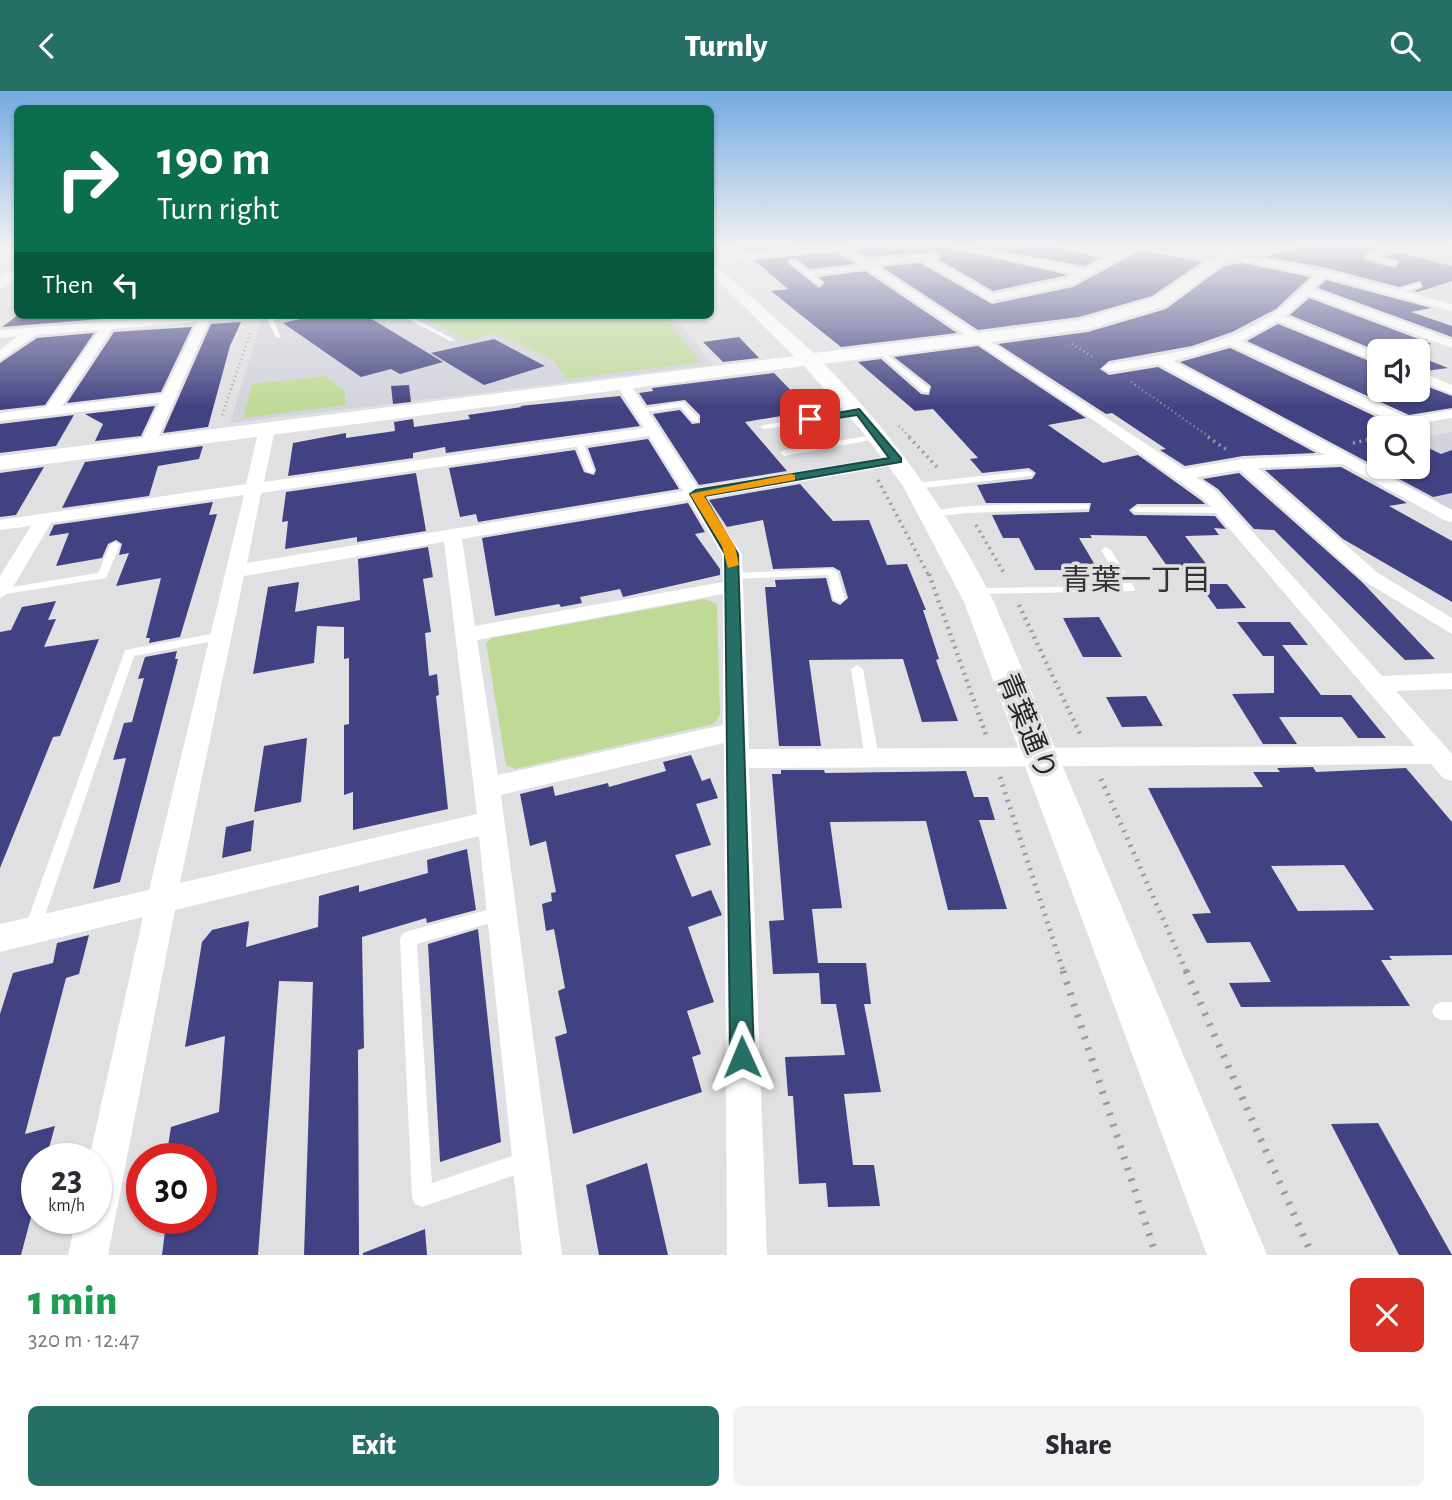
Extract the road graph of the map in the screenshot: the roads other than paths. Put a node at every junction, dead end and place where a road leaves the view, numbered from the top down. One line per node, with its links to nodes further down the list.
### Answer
1 (746, 299): 26 (street, 青葉通り)
2 (919, 299): 19 (street)
3 (1160, 299): 19 (street)
4 (1295, 299): 8 (street)
5 (1330, 299): 22 (street)
6 (1424, 299): 7 (street)
7 (1450, 306)
8 (1277, 317): 21 (street); 24 (street)
9 (50, 319): 16 (street)
10 (123, 319): 15 (street)
11 (194, 319): 15 (street)
12 (205, 319): 33 (street)
13 (271, 319): 18 (lane)
14 (411, 319): 20 (lane)
15 (113, 326): 16 (street); 34 (street)
16 (31, 333): 17 (street); 25 (street)
17 (0, 334)
18 (279, 337)
19 (978, 339): 23 (street); 51 (street)
20 (452, 340)
21 (1231, 341): 27 (street); 36 (street)
22 (1452, 344)
23 (879, 351): 26 (street); 31 (lane)
24 (1367, 354)
25 (0, 356)
26 (809, 360): 30 (street); 47 (street, 青葉通り)
27 (1161, 360): 28 (street); 46 (street)
28 (1109, 368)
29 (1430, 380): 32 (street)
30 (623, 384): 35 (street); 40 (street)
31 (926, 390)
32 (1452, 390)
33 (167, 398): 34 (street); 43 (street)
34 (51, 411): 37 (street)
35 (640, 411): 38 (lane); 41 (street)
36 (1452, 414)
37 (0, 417)
38 (695, 419)
39 (764, 427): 47 (lane)
40 (267, 429): 43 (street); 52 (street)
41 (654, 432): 42 (street); 53 (street)
42 (579, 442): 49 (lane); 52 (street)
43 (148, 444): 48 (street)
44 (784, 453): 47 (lane)
45 (1237, 458): 46 (street); 51 (street); 68 (street)
46 (1345, 459): 57 (street)
47 (897, 462): 50 (lane); 53 (street); 54 (lane); 65 (street, 青葉通り)
48 (0, 463)
49 (590, 471)
50 (1029, 474)
51 (1181, 475): 56 (street)
52 (253, 489): 58 (street); 63 (street)
53 (696, 494): 60 (street); 64 (street)
54 (1086, 507)
55 (1137, 510): 56 (lane)
56 (1223, 510): 73 (street)
57 (1452, 517)
58 (44, 519): 59 (street); 66 (street)
59 (0, 525)
60 (452, 535): 63 (street); 69 (street)
61 (115, 545): 66 (lane)
62 (1106, 550): 65 (lane)
63 (236, 572): 70 (street)
64 (733, 581): 67 (lane); 69 (street); 74 (street)
65 (972, 591): 75 (street, 青葉通り)
66 (0, 592)
67 (839, 600)
68 (1452, 627)
69 (466, 635): 78 (street)
70 (221, 636): 80 (street); 82 (lane)
71 (856, 669): 76 (lane)
72 (1452, 681): 73 (street)
73 (1377, 684): 77 (street)
74 (737, 745): 76 (street); 78 (street); 89 (street)
75 (1041, 757): 76 (street); 77 (street); 90 (street, 青葉通り)
76 (872, 758)
77 (1445, 763)
78 (487, 788): 79 (street)
79 (491, 822): 80 (street); 81 (street)
80 (162, 898): 82 (street); 84 (street)
81 (502, 913): 85 (street); 85 (lane)
82 (32, 930): 83 (street)
83 (0, 938)
84 (111, 1143)
85 (531, 1159): 88 (street)
86 (93, 1234): 87 (street)
87 (88, 1255)
88 (542, 1255)
89 (747, 1255)
90 (1237, 1255)

